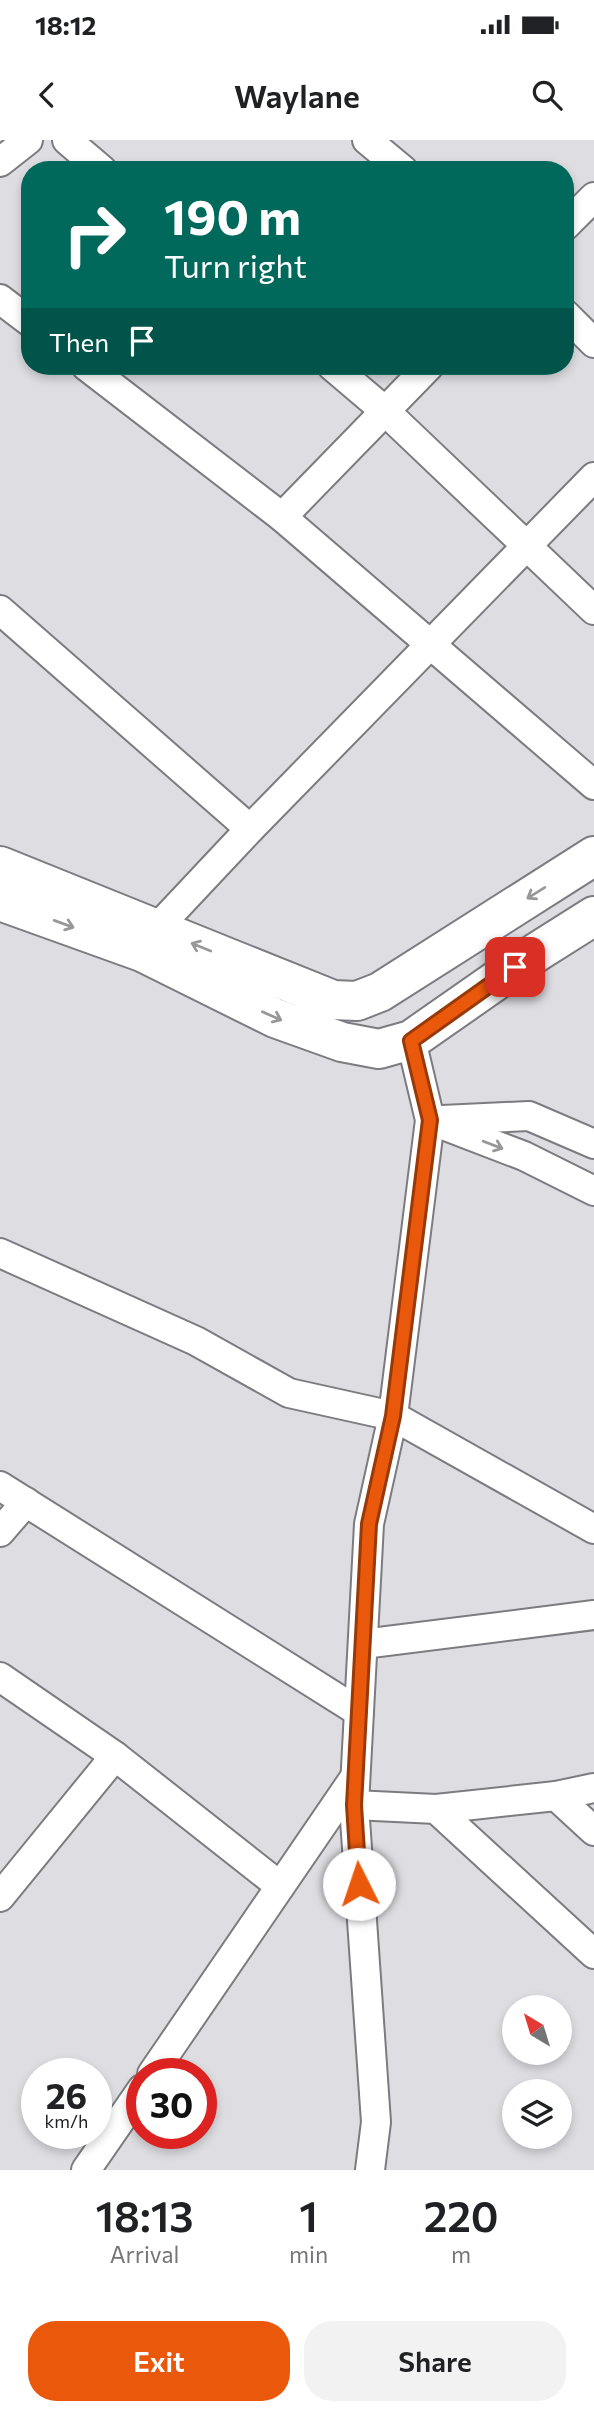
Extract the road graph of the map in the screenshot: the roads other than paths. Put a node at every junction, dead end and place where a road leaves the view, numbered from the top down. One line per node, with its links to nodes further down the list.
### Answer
1 (28, 140): 6 (street)
2 (67, 140): 4 (street)
3 (367, 140): 5 (street)
4 (92, 161)
5 (392, 161)
6 (0, 162)
7 (594, 197): 8 (street)
8 (574, 217)
9 (0, 299): 10 (street)
10 (21, 315)
11 (574, 323): 12 (street)
12 (594, 343)
13 (98, 375): 18 (street)
14 (343, 375): 16 (street)
15 (420, 375): 16 (street)
16 (385, 411): 18 (street); 19 (street)
17 (594, 477): 19 (street)
18 (282, 517): 22 (street)
19 (527, 546): 21 (street); 22 (street)
20 (0, 610): 24 (street)
21 (594, 610)
22 (430, 644): 23 (street); 24 (street)
23 (594, 785)
24 (250, 829): 29 (street)
25 (594, 856): 29 (main road, one-way to 29)
26 (0, 866): 29 (main road)
27 (0, 901): 30 (main road, one-way to 30)
28 (594, 916): 30 (main road)
29 (157, 928)
30 (411, 1041): 31 (street)
31 (430, 1120): 32 (street); 33 (street, one-way to 33); 35 (street)
32 (594, 1144)
33 (594, 1191)
34 (0, 1253): 35 (street)
35 (393, 1416): 38 (street); 41 (street)
36 (0, 1486): 37 (street)
37 (26, 1502): 39 (street); 43 (street)
38 (594, 1529)
39 (0, 1532)
40 (594, 1615): 41 (street)
41 (362, 1644): 43 (street)
42 (0, 1677): 44 (street)
43 (359, 1712): 46 (street)
44 (115, 1756): 50 (street); 51 (street)
45 (594, 1788): 47 (street)
46 (355, 1791): 48 (street); 50 (street); 55 (street)
47 (556, 1796): 48 (street); 49 (street)
48 (436, 1809): 52 (street)
49 (594, 1831)
50 (281, 1886): 53 (street)
51 (0, 1897)
52 (594, 1954)
53 (163, 2058)
54 (126, 2114): 56 (street)
55 (373, 2167)
56 (92, 2168)

